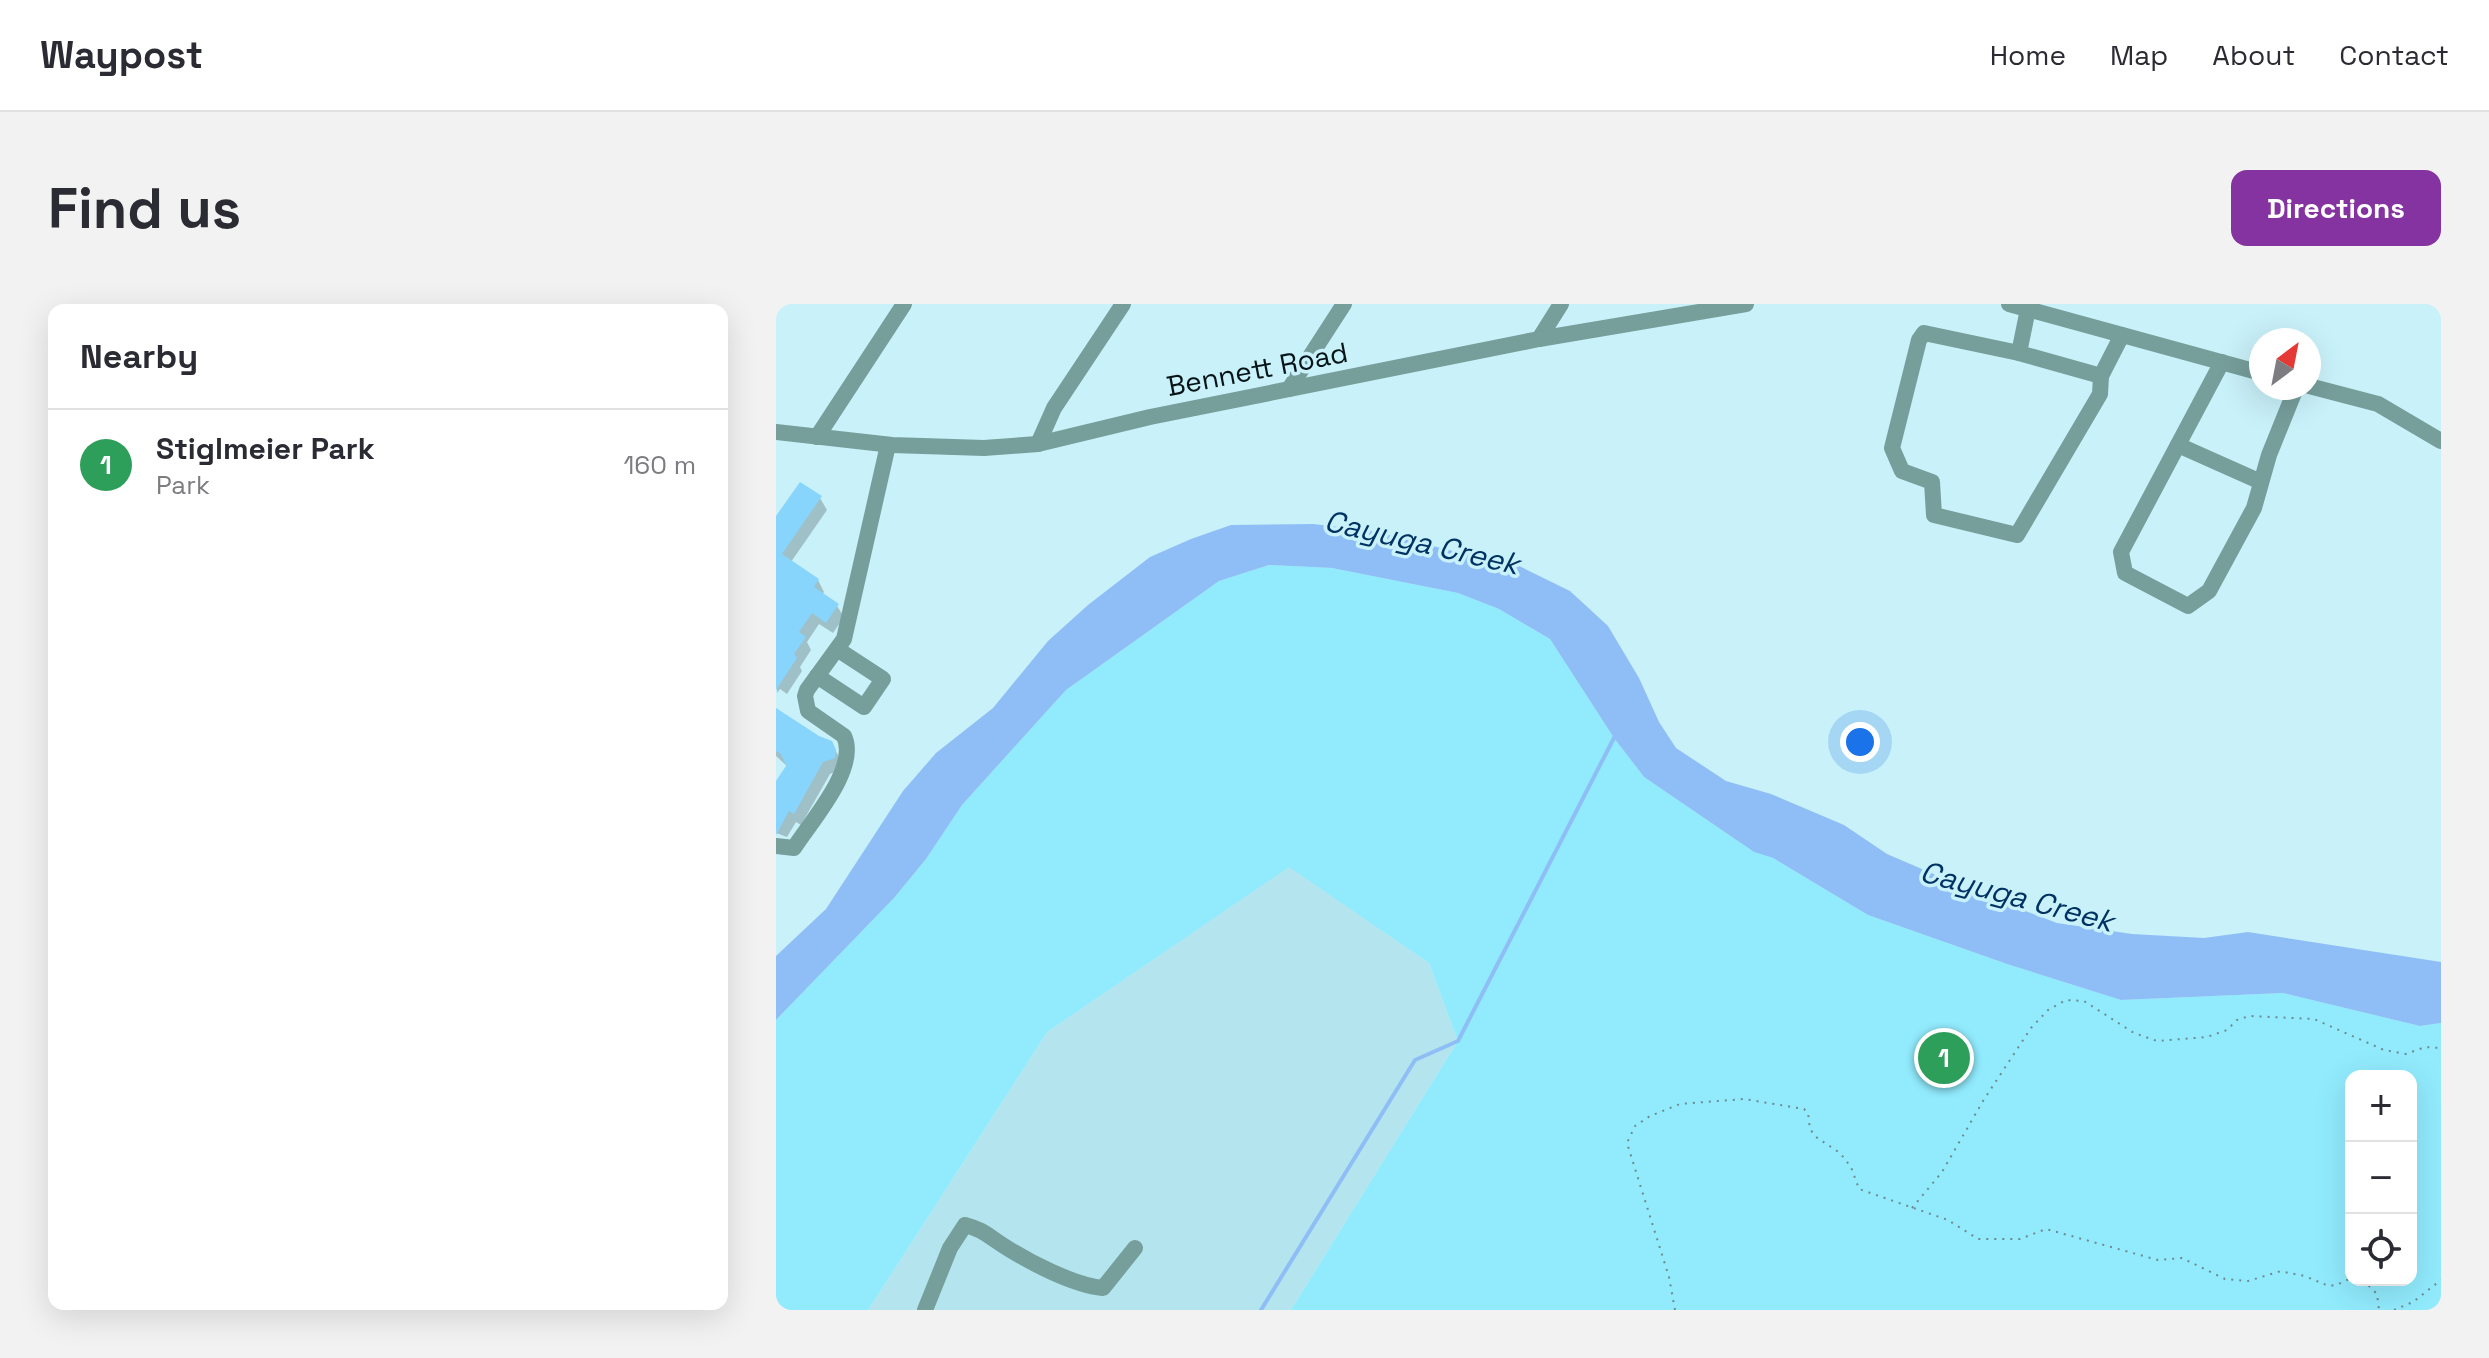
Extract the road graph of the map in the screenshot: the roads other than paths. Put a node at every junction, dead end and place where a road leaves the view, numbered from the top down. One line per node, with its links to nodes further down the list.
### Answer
1 (904, 304): 18 (street)
2 (1123, 304): 20 (street)
3 (1344, 304): 14 (street)
4 (1561, 304): 9 (street)
5 (1746, 304): 9 (street, Bennett Road)
6 (2009, 304): 7 (street)
7 (2040, 309): 8 (street); 10 (street)
8 (2122, 335): 11 (street); 13 (street)
9 (1539, 339): 14 (street, Bennett Road)
10 (2019, 353): 13 (street); 13 (street)
11 (2222, 362): 12 (street); 22 (street)
12 (2249, 370)
13 (2101, 376)
14 (1289, 389): 20 (street, Bennett Road)
15 (2321, 389): 19 (street)
16 (2291, 400): 23 (street)
17 (776, 432): 18 (street, Bennett Road)
18 (817, 437): 21 (street, Bennett Road)
19 (2441, 441)
20 (1038, 444): 21 (street, Bennett Road)
21 (888, 445): 24 (street)
22 (2178, 445): 23 (street); 23 (street)
23 (2261, 482)
24 (837, 649): 25 (street); 25 (street)
25 (817, 676): 26 (street)
26 (776, 846)
27 (1135, 1248): 28 (street)
28 (925, 1310)

